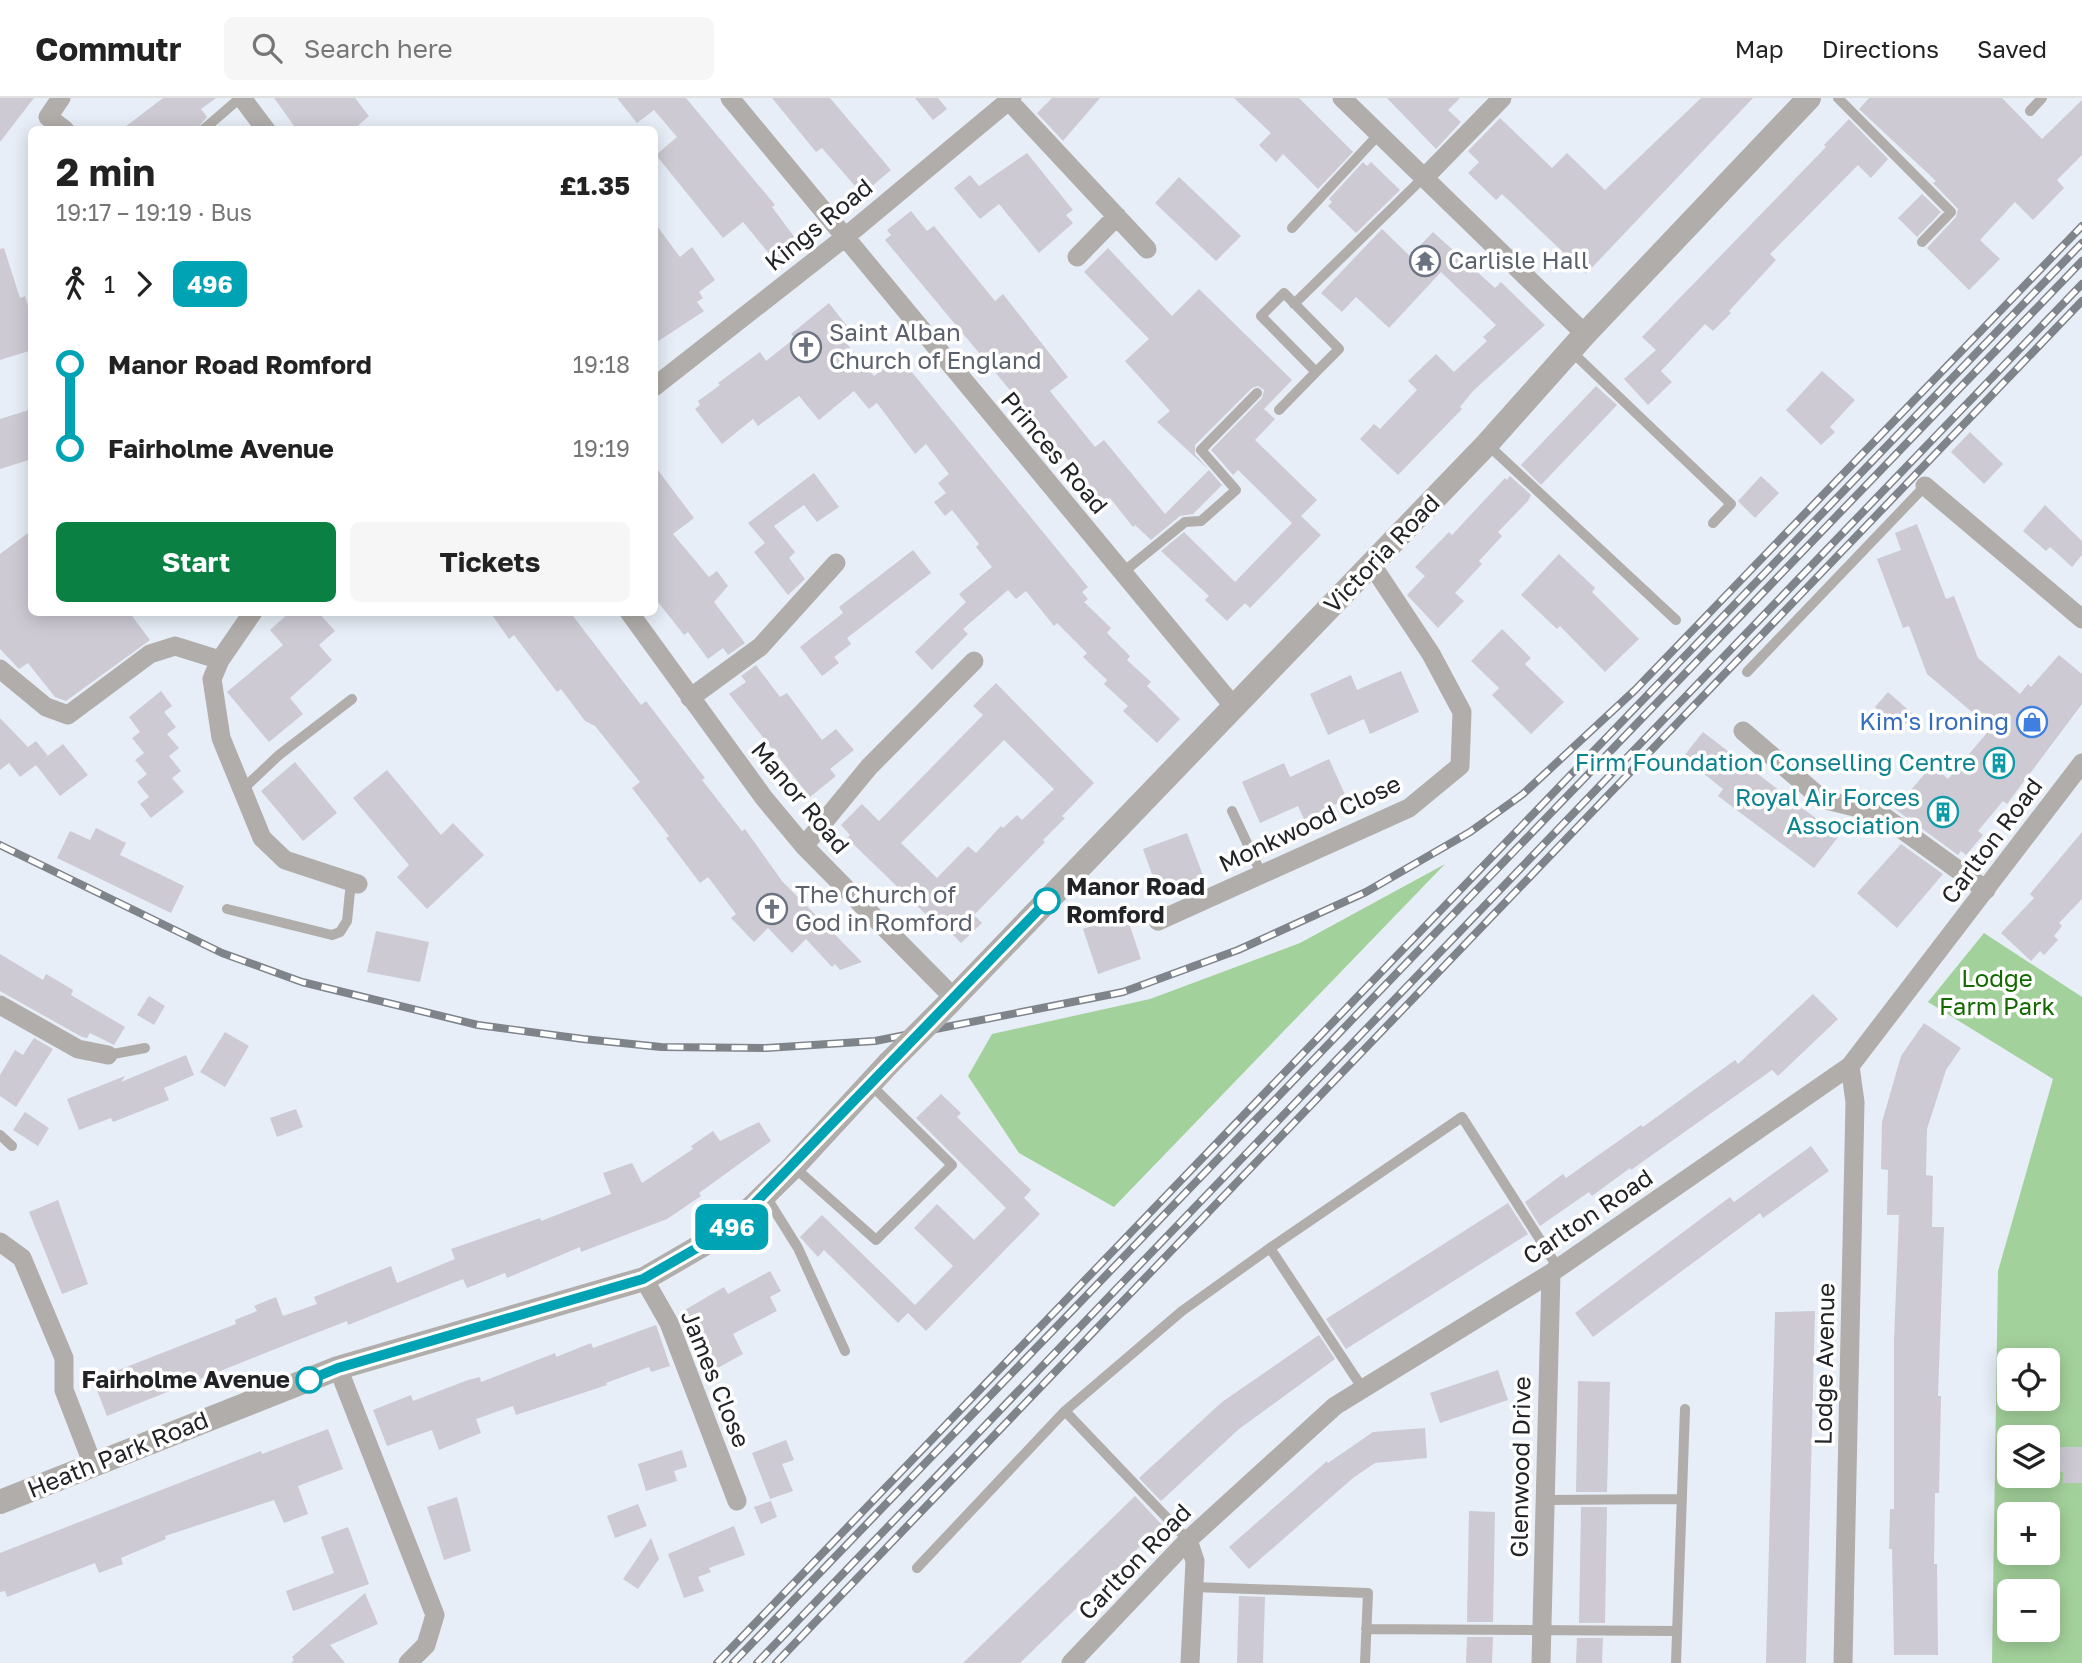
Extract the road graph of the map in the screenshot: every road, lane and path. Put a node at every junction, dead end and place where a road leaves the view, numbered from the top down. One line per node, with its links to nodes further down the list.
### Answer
1 (61, 98): 11 (street)
2 (241, 98): 12 (lane); 13 (street)
3 (730, 98): 18 (street, Princes Road)
4 (1342, 98): 14 (street)
5 (1502, 98): 15 (street)
6 (1809, 98): 23 (street, Victoria Road)
7 (1838, 98): 19 (lane)
8 (2042, 98): 10 (lane)
9 (1010, 100): 16 (street); 18 (street, Kings Road)
10 (2030, 111)
11 (60, 126)
12 (208, 126)
13 (263, 126)
14 (1379, 134): 15 (street); 17 (lane)
15 (1425, 177): 22 (lane); 23 (street)
16 (1117, 216): 20 (street); 21 (street)
17 (1292, 228)
18 (844, 238): 25 (street, Kings Road); 33 (street, Princes Road)
19 (1922, 243)
20 (1147, 249)
21 (1077, 257)
22 (1294, 304): 24 (lane); 24 (lane)
23 (1578, 342): 28 (street, Victoria Road); 30 (lane)
24 (1316, 372): 27 (lane)
25 (658, 384)
26 (1257, 393): 33 (lane)
27 (1279, 410)
28 (1487, 444): 32 (street, Victoria Road); 37 (lane)
29 (1925, 486): 36 (street); 41 (lane)
30 (1713, 523)
31 (836, 562): 42 (street)
32 (1371, 565): 44 (street, Victoria Road); 50 (street, Monkwood Close)
33 (1122, 574): 44 (street, Princes Road)
34 (250, 616): 38 (street)
35 (632, 616): 42 (street, Manor Road)
36 (2082, 619)
37 (1676, 620)
38 (219, 660): 40 (street); 47 (street)
39 (974, 661): 49 (street)
40 (0, 669)
41 (1747, 671)
42 (691, 698): 49 (street, Manor Road)
43 (352, 699): 47 (lane)
44 (1235, 708): 55 (street, Victoria Road)
45 (1743, 731): 52 (street)
46 (2082, 762): 52 (street, Carlton Road)
47 (242, 790): 51 (street)
48 (1232, 811): 50 (lane)
49 (804, 846): 55 (street, Manor Road)
50 (1262, 875): 54 (street, Monkwood Close)
51 (354, 883): 53 (lane)
52 (1986, 890): 59 (street, Carlton Road)
53 (226, 909)
54 (1158, 922)
55 (951, 1001): 60 (street, Heath Park Road, bridge)
56 (0, 1005): 58 (street)
57 (145, 1048): 58 (lane)
58 (108, 1055)
59 (1850, 1066): 67 (street, Carlton Road); 91 (street, Lodge Avenue)
60 (871, 1084): 63 (street, Heath Park Road); 63 (lane)
61 (0, 1135): 62 (lane)
62 (12, 1146)
63 (794, 1166): 64 (street, Heath Park Road)
64 (765, 1195): 68 (street, Heath Park Road); 69 (lane)
65 (0, 1242): 74 (street)
66 (1270, 1248): 67 (lane); 71 (lane); 73 (lane)
67 (1554, 1271): 71 (street, Carlton Road); 77 (street, Glenwood Drive)
68 (643, 1279): 70 (street, Heath Park Road); 76 (street, James Close)
69 (845, 1350)
70 (338, 1368): 74 (street, Heath Park Road); 85 (street)
71 (1363, 1389): 79 (street, Carlton Road)
72 (1685, 1409): 75 (lane)
73 (1065, 1411): 79 (lane); 80 (lane)
74 (93, 1465): 78 (street, Heath Park Road)
75 (1682, 1499): 77 (lane); 84 (lane)
76 (737, 1500)
77 (1545, 1500): 83 (street, Glenwood Drive)
78 (0, 1502)
79 (1188, 1540): 81 (street); 86 (street, Carlton Road)
80 (917, 1568)
81 (1194, 1587): 82 (lane); 87 (street)
82 (1366, 1629): 83 (lane); 88 (lane)
83 (1542, 1630): 84 (lane); 89 (street, Glenwood Drive)
84 (1677, 1631): 90 (lane)
85 (408, 1663)
86 (1071, 1663)
87 (1189, 1663)
88 (1364, 1663)
89 (1541, 1663)
90 (1676, 1663)
91 (1843, 1663)

